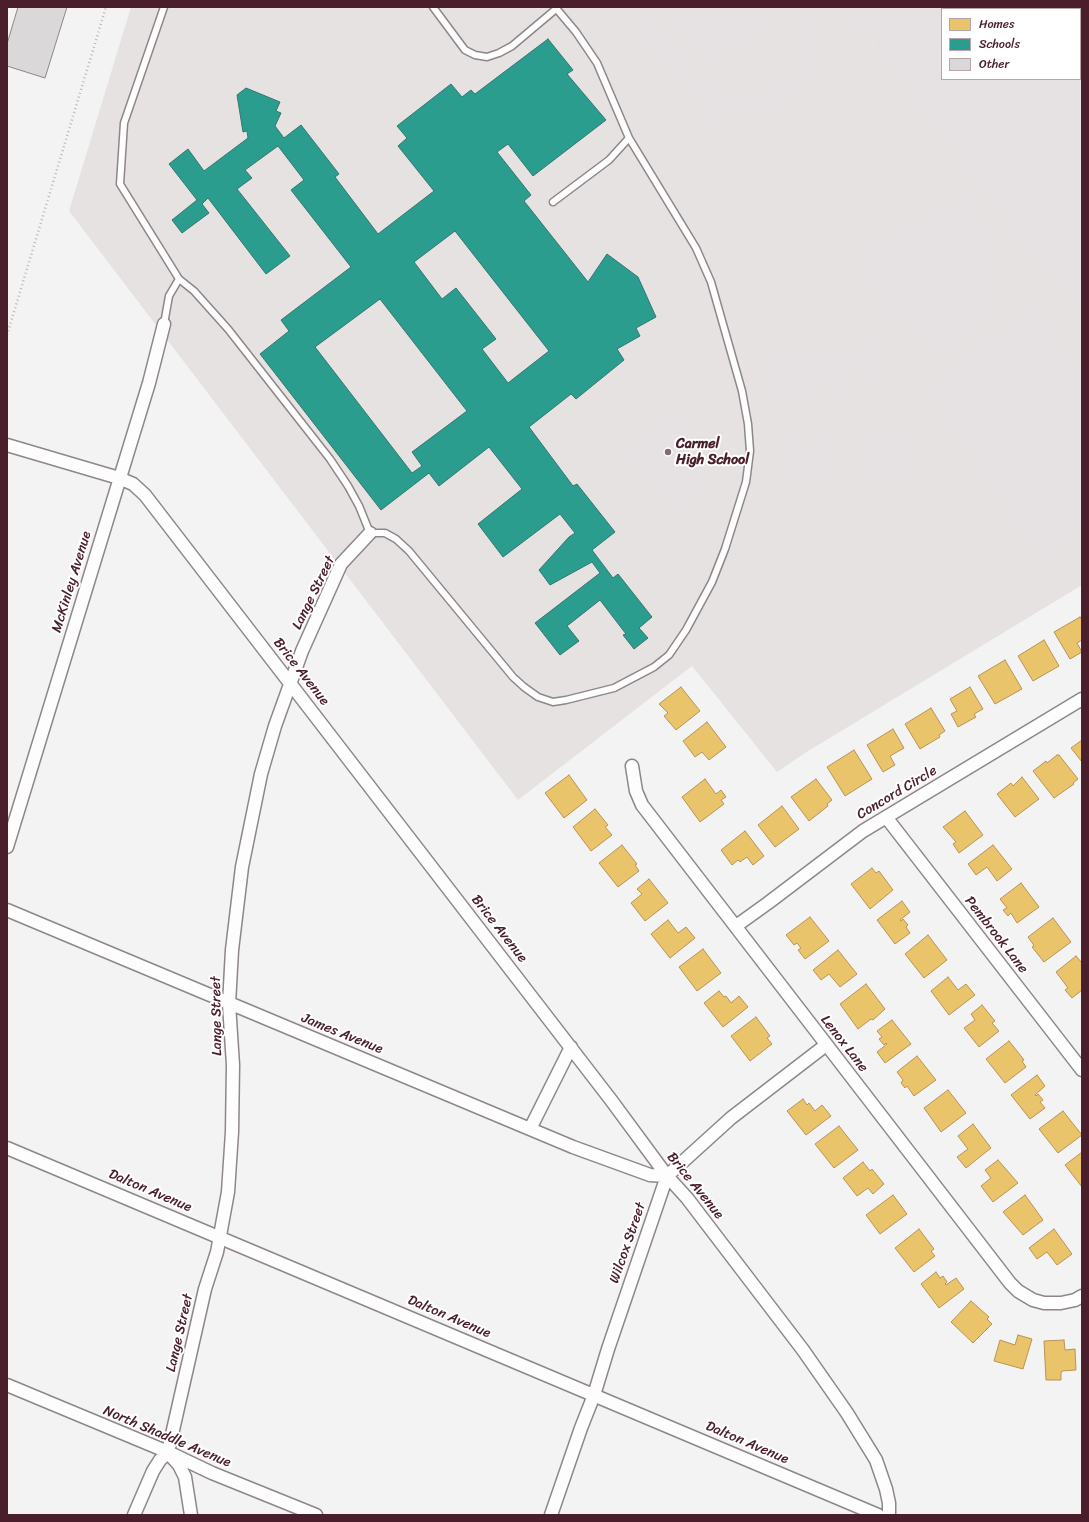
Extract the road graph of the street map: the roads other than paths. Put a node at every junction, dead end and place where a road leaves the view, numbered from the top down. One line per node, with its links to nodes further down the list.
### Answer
1 (164, 7): 6 (lane)
2 (433, 7): 3 (lane)
3 (555, 8): 4 (lane)
4 (630, 138): 5 (lane); 10 (lane)
5 (553, 202)
6 (179, 279): 7 (lane); 10 (lane)
7 (164, 324): 9 (street, McKinley Avenue)
8 (7, 445): 9 (street, Brice Avenue)
9 (119, 478): 11 (street, Brice Avenue); 15 (street, McKinley Avenue)
10 (370, 533): 11 (street, Lange Street)
11 (290, 682): 18 (street, Lange Street); 20 (street, Brice Avenue)
12 (1082, 699): 14 (street, Concord Circle)
13 (632, 766): 17 (street, Lenox Lane)
14 (886, 817): 17 (street, Concord Circle); 21 (street, Pembrook Lane)
15 (7, 847)
16 (7, 910): 18 (street, James Avenue)
17 (736, 926): 19 (street, Lenox Lane)
18 (229, 1004): 22 (street, James Avenue); 25 (street, Lange Street)
19 (826, 1045): 24 (street, Wilcox Street); 26 (street, Lenox Lane)
20 (571, 1047): 22 (street); 24 (street, Brice Avenue)
21 (1082, 1070)
22 (530, 1129): 24 (street, James Avenue)
23 (7, 1148): 25 (street, Dalton Avenue)
24 (667, 1176): 28 (street, Wilcox Street); 35 (street, Brice Avenue)
25 (220, 1237): 28 (street, Dalton Avenue); 29 (street, Lange Street)
26 (1082, 1296)
27 (7, 1385): 29 (street, North Shaddle Avenue)
28 (594, 1395): 33 (street, Wilcox Street); 34 (street, Dalton Avenue)
29 (168, 1452): 30 (street); 31 (street); 32 (street, North Shaddle Avenue)
30 (134, 1515)
31 (191, 1515)
32 (316, 1515)
33 (551, 1515)
34 (878, 1515)
35 (889, 1515)

